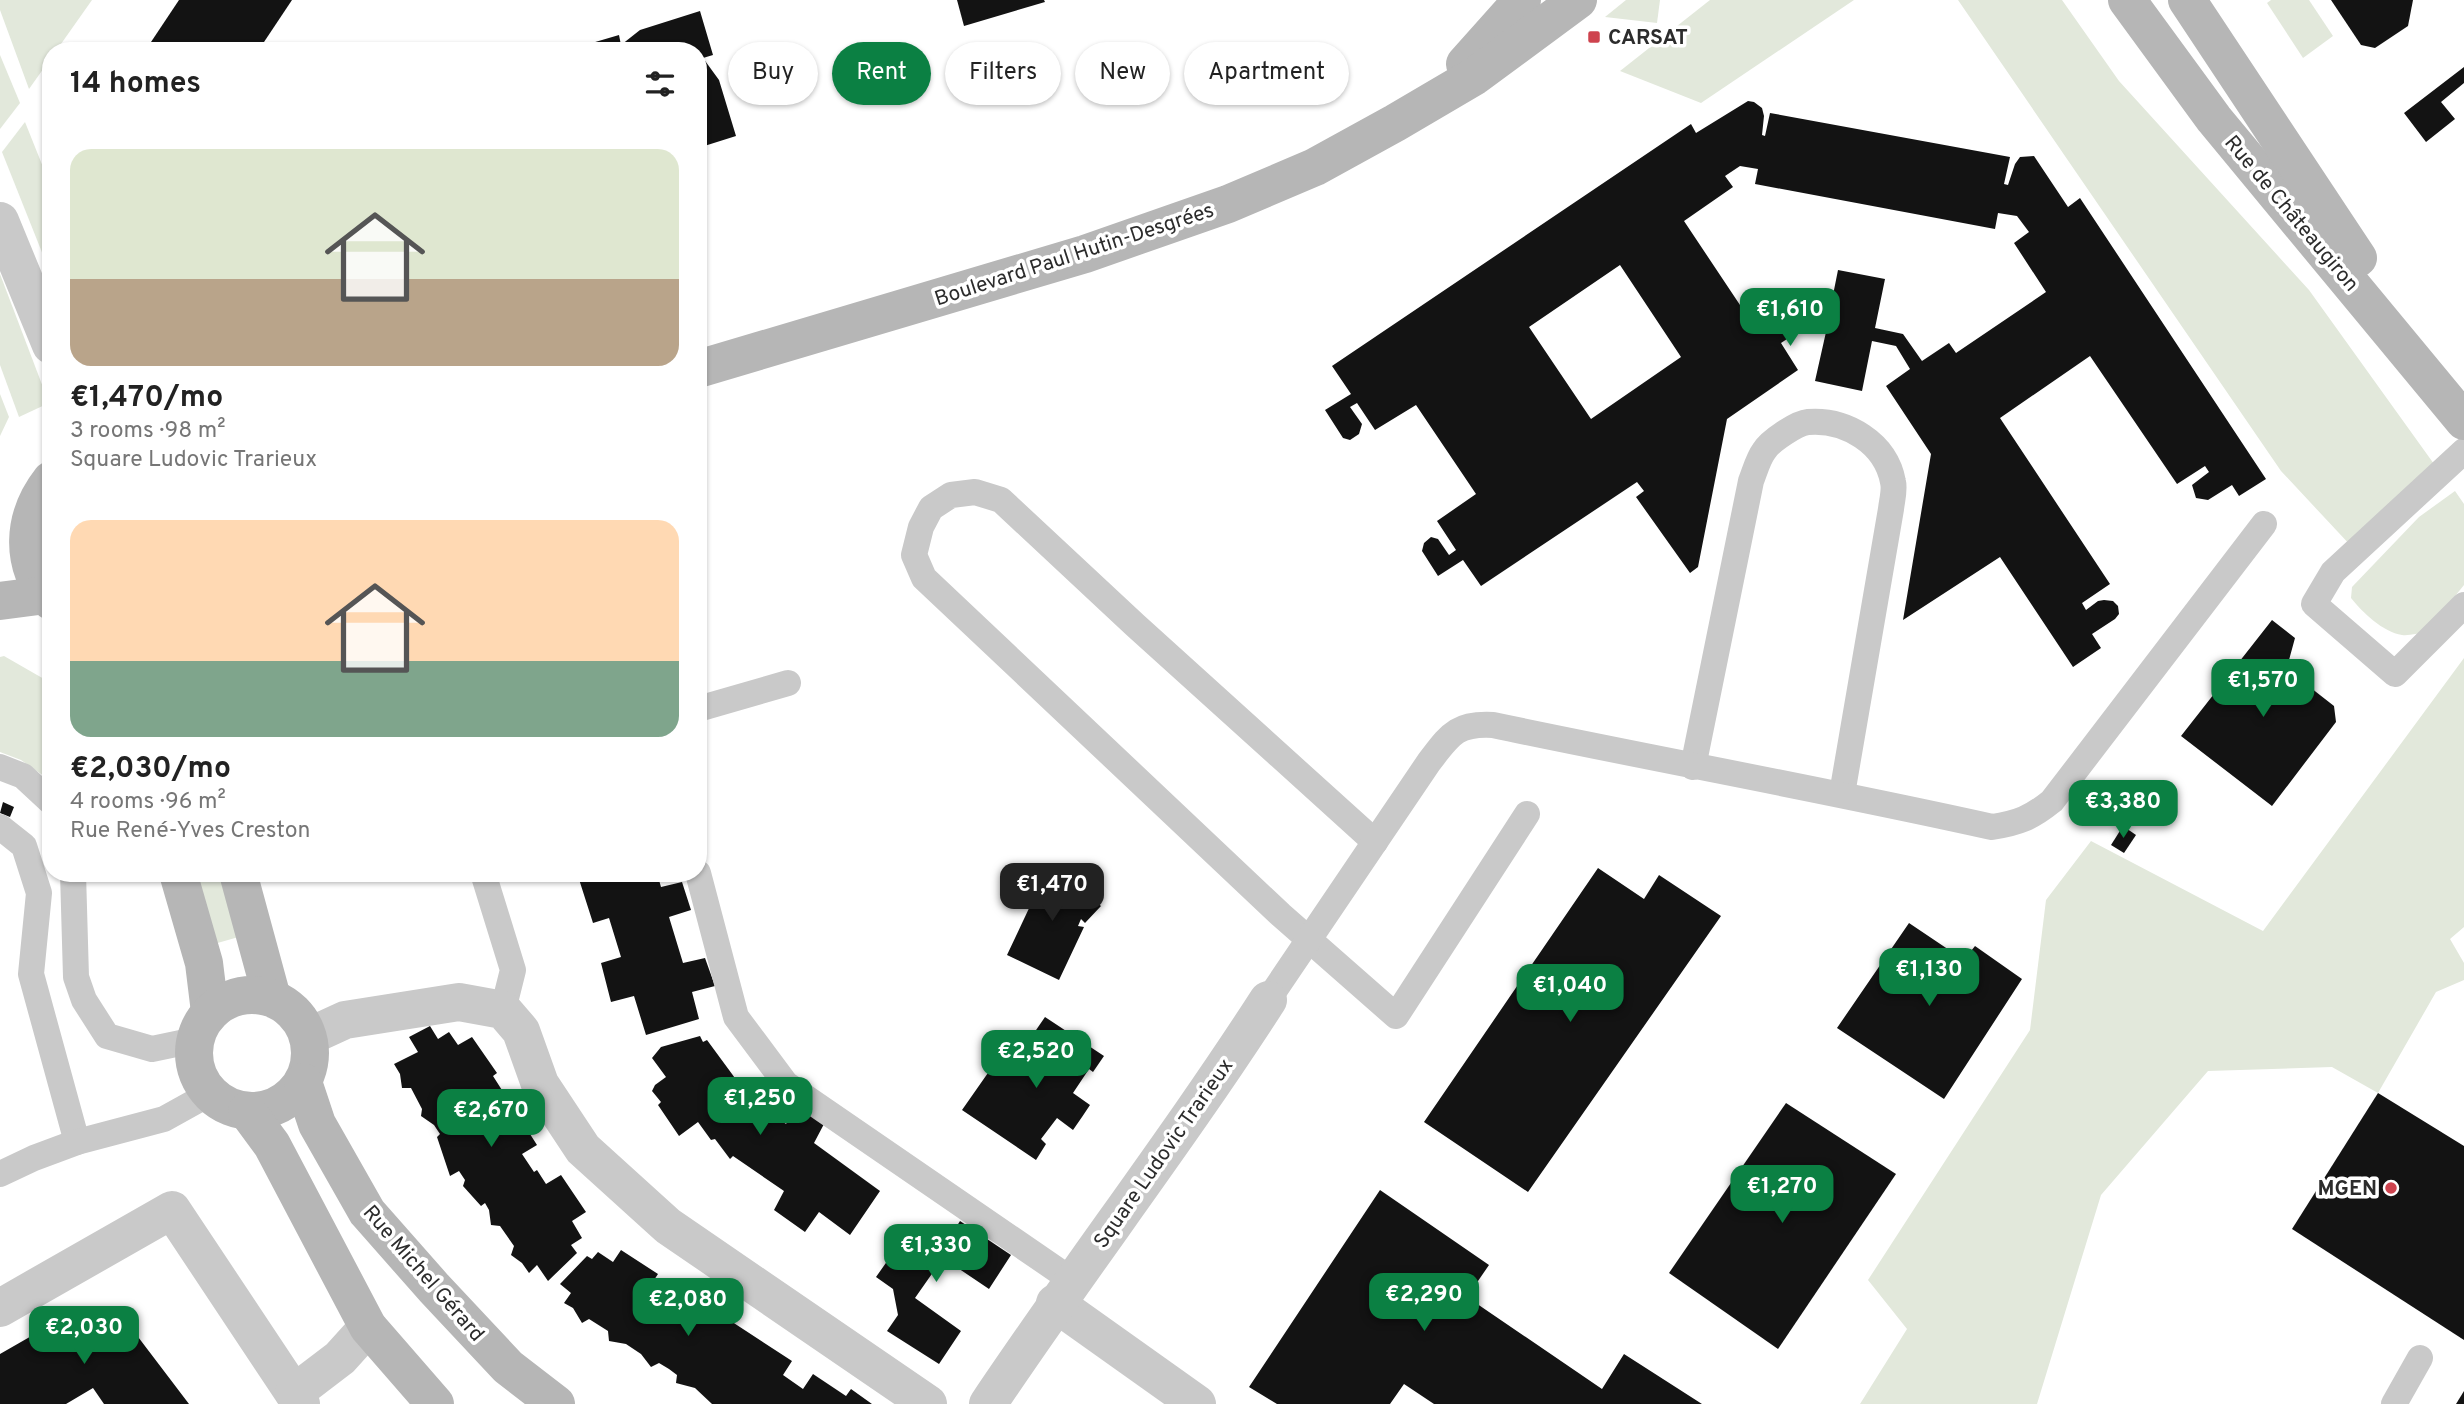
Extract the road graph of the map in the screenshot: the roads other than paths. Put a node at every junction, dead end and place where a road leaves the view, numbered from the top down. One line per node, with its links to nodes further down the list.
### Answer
1 (1522, 0): 5 (main road, Boulevard Paul Hutin-Desgrées)
2 (1578, 0): 5 (main road, Boulevard Paul Hutin-Desgrées)
3 (2127, 0): 9 (main road, Rue de Châteaugiron)
4 (2187, 0): 9 (main road, Rue de Châteaugiron)
5 (1434, 98): 8 (main road, Boulevard Paul Hutin-Desgrées)
6 (0, 221): 7 (street)
7 (42, 323)
8 (707, 366)
9 (2464, 419)
10 (2464, 451): 17 (lane)
11 (42, 494): 13 (main road)
12 (2263, 524): 23 (lane)
13 (13, 542): 14 (main road)
14 (42, 589)
15 (42, 598): 16 (main road)
16 (0, 601)
17 (2464, 605)
18 (788, 683): 19 (lane)
19 (707, 706)
20 (1693, 767): 23 (lane); 23 (lane); 26 (lane)
21 (0, 768): 22 (lane)
22 (42, 794)
23 (1842, 794)
24 (1527, 814): 32 (lane)
25 (0, 827): 41 (lane)
26 (1375, 842): 32 (lane); 32 (lane)
27 (73, 882): 36 (lane)
28 (181, 882): 36 (main road)
29 (240, 882): 33 (main road)
30 (486, 882): 35 (lane)
31 (700, 882): 43 (lane)
32 (1309, 940): 34 (lane)
33 (272, 998): 36 (main road); 37 (main road)
34 (1268, 1000): 43 (street, Square Ludovic Trarieux)
35 (503, 1010): 37 (street); 50 (street)
36 (203, 1026): 39 (main road)
37 (308, 1037): 38 (main road, Rue Michel Gérard)
38 (303, 1082): 40 (main road); 49 (main road, Rue Michel Gérard)
39 (209, 1094): 40 (main road); 41 (lane)
40 (247, 1111): 45 (main road)
41 (77, 1142): 42 (lane)
42 (0, 1174)
43 (1064, 1292): 51 (street, Square Ludovic Trarieux); 52 (street)
44 (0, 1308): 47 (street)
45 (368, 1327): 47 (street); 48 (main road)
46 (2420, 1358): 53 (lane)
47 (297, 1398)
48 (435, 1404)
49 (556, 1404)
50 (928, 1404)
51 (988, 1404)
52 (1197, 1404)
53 (2394, 1404)

